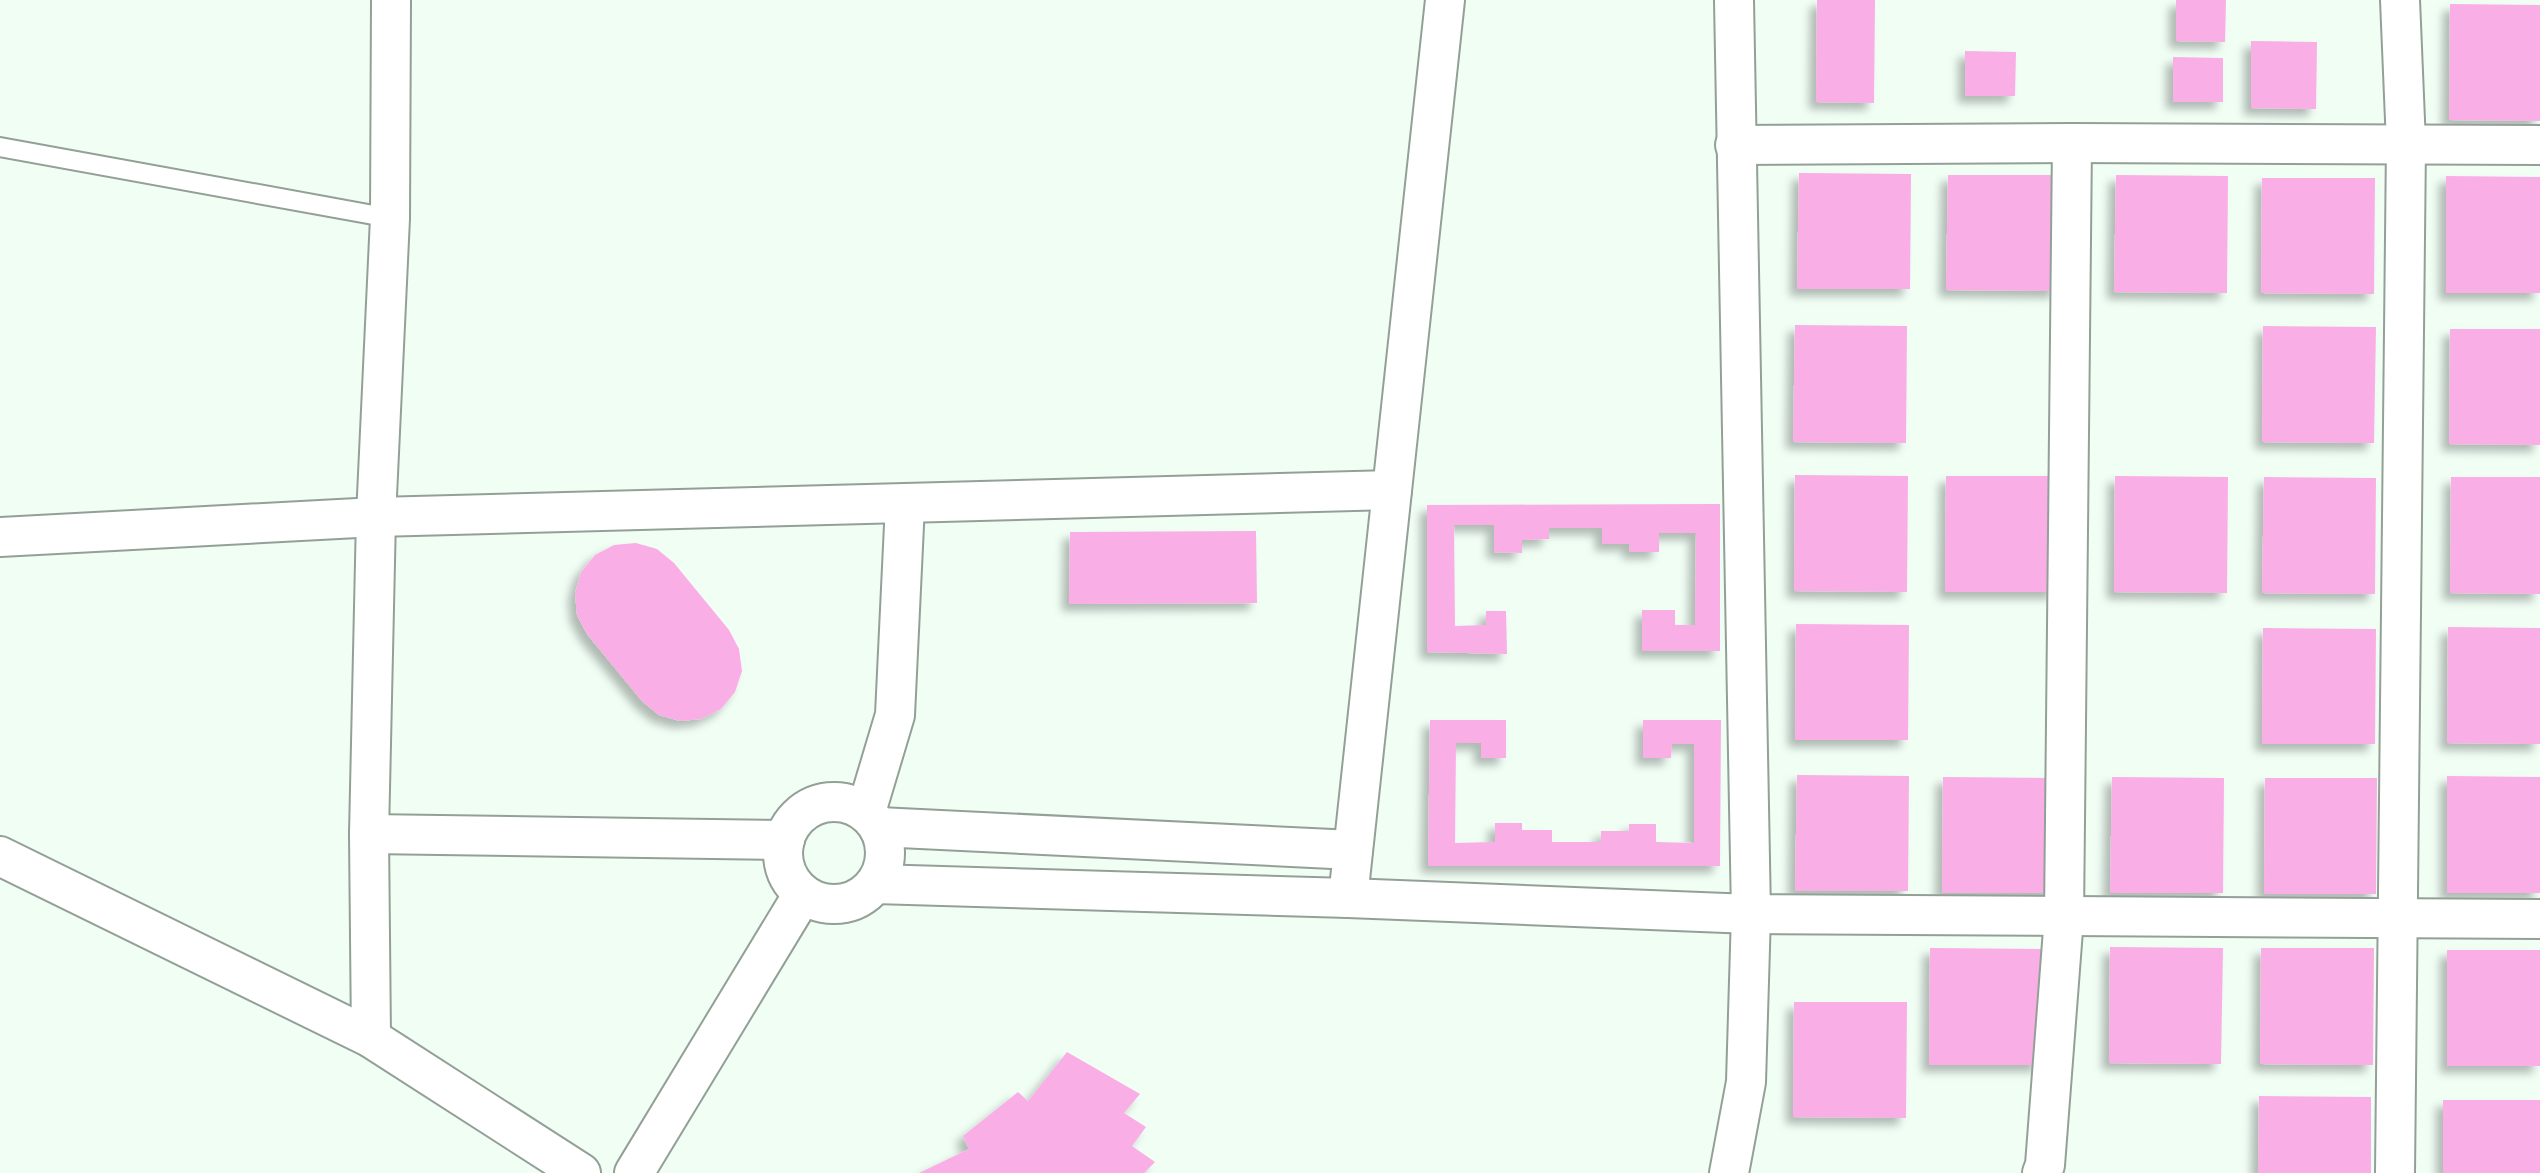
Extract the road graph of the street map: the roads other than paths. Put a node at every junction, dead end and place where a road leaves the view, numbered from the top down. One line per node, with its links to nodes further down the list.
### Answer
1 (391, 0): 10 (street)
2 (1445, 0): 11 (street)
3 (1734, 0): 7 (street)
4 (2400, 0): 6 (street)
5 (2072, 143): 6 (street); 7 (street); 24 (street)
6 (2406, 144): 8 (street); 25 (street)
7 (1735, 145): 23 (street)
8 (2540, 145)
9 (0, 147): 10 (lane)
10 (390, 218): 13 (street)
11 (1392, 490): 12 (street); 18 (street)
12 (905, 504): 13 (street); 15 (street)
13 (376, 517): 14 (street); 16 (street)
14 (0, 537)
15 (872, 820): 17 (street); 18 (street); 20 (street)
16 (369, 834): 17 (street); 27 (street)
17 (785, 840): 21 (street)
18 (1353, 850): 22 (street)
19 (0, 856): 27 (street)
20 (875, 884): 21 (street); 22 (street)
21 (803, 894): 29 (street)
22 (1348, 898): 23 (street)
23 (1751, 914): 24 (street); 30 (street)
24 (2064, 917): 25 (street); 31 (street)
25 (2398, 918): 26 (street); 32 (street)
26 (2540, 919)
27 (371, 1038): 28 (street)
28 (581, 1173)
29 (634, 1173)
30 (1729, 1173)
31 (2042, 1173)
32 (2395, 1173)

